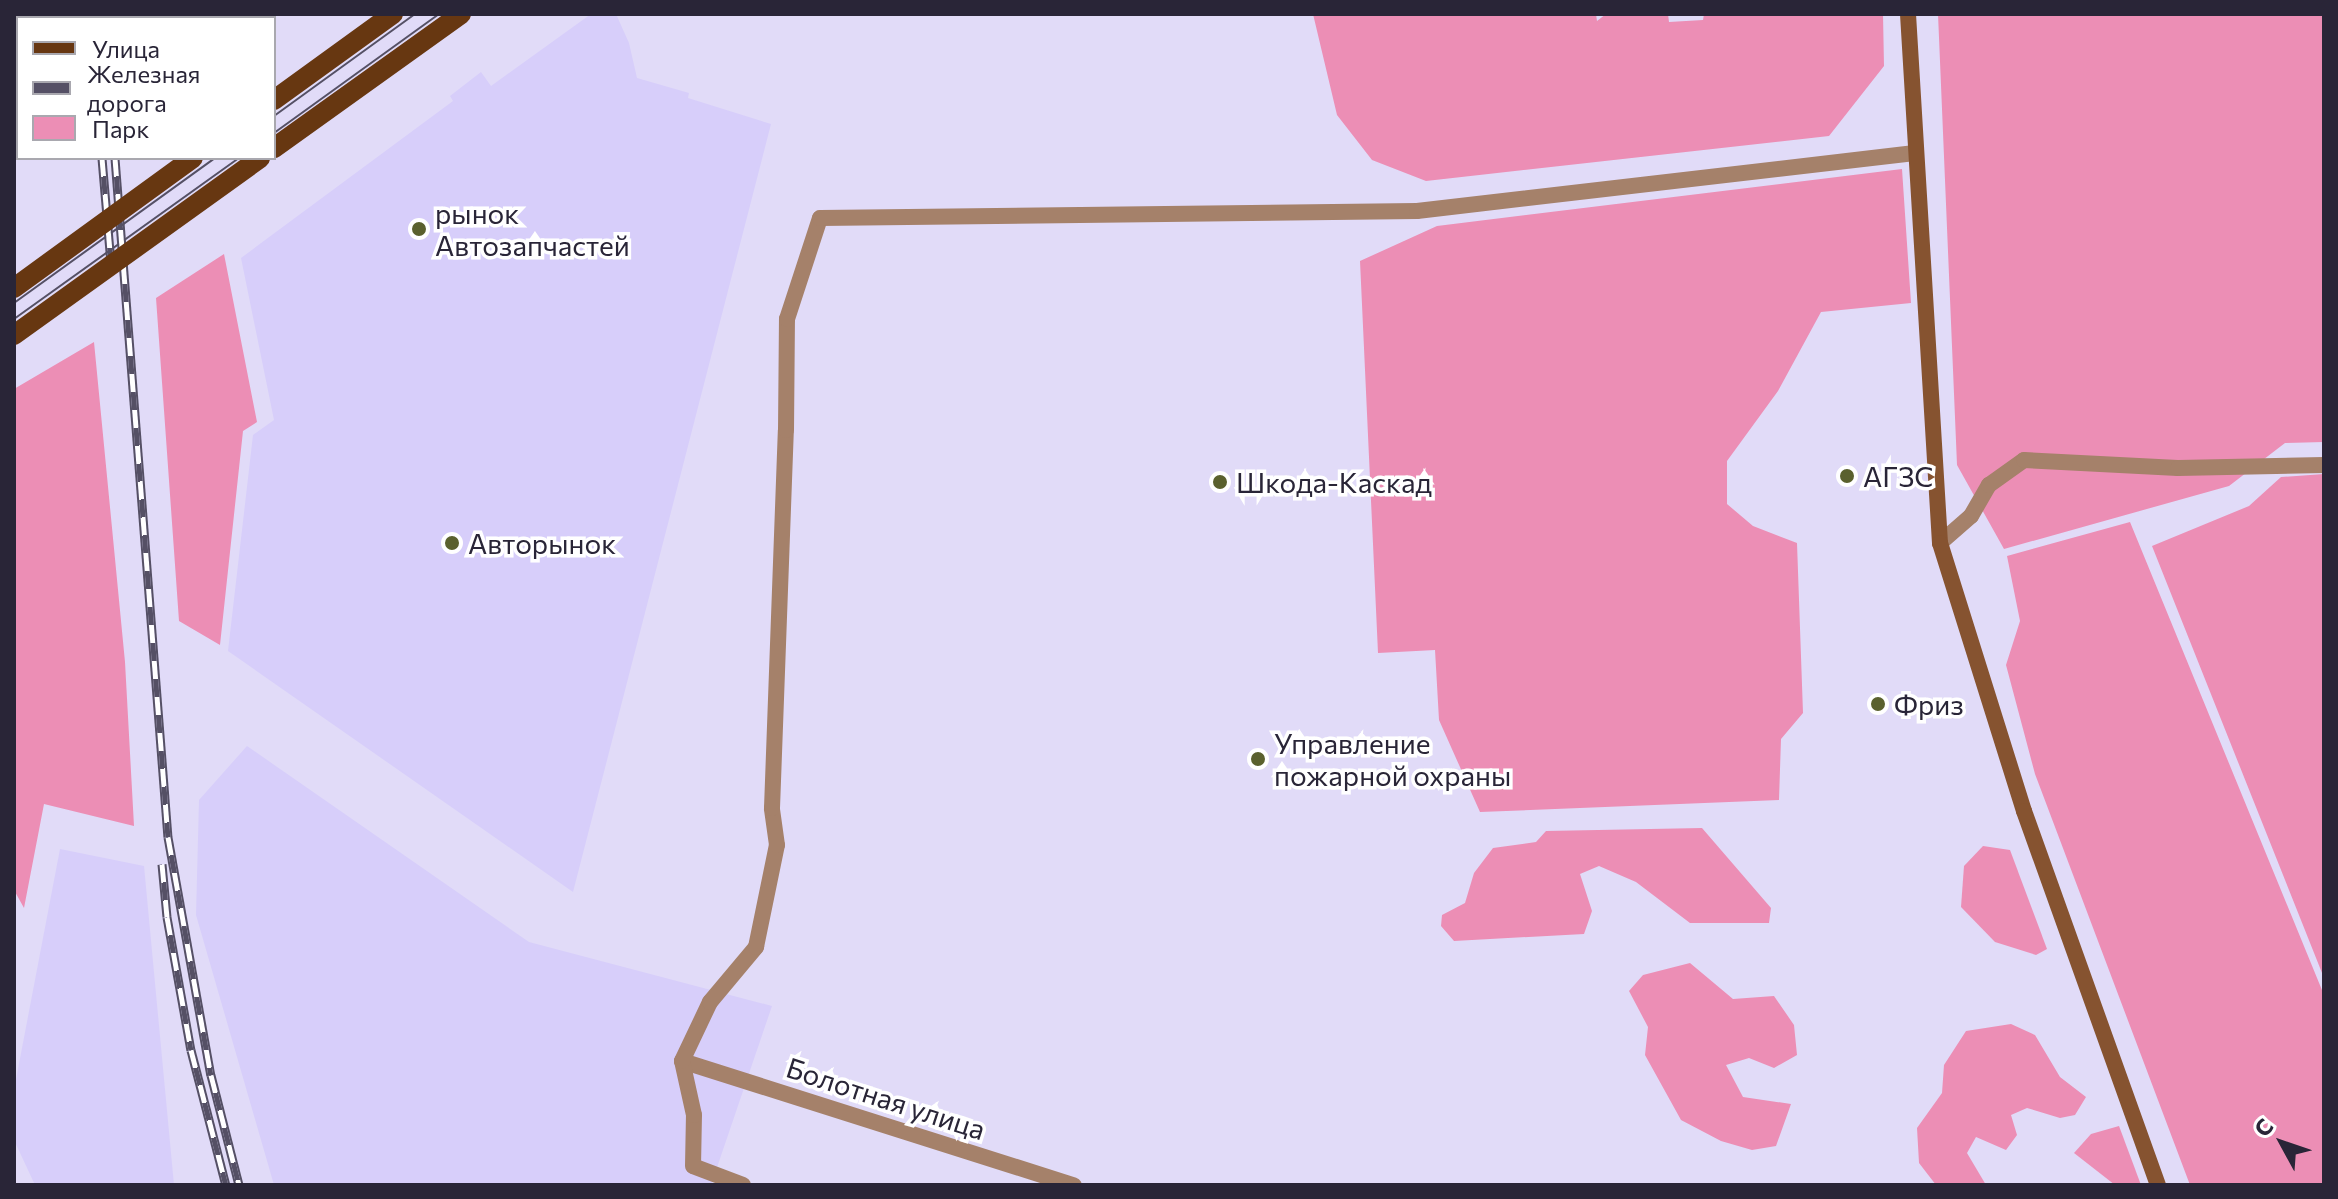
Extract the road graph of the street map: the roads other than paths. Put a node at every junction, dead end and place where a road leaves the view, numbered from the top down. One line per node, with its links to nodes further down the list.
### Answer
1 (393, 14): 4 (main road)
2 (461, 14): 5 (main road)
3 (1908, 14): 6 (main road)
4 (276, 99)
5 (276, 147)
6 (1915, 153): 12 (main road); 13 (street)
7 (190, 160): 9 (main road, bridge)
8 (257, 160): 10 (main road, bridge)
9 (14, 288)
10 (14, 335)
11 (2324, 465): 12 (street)
12 (1940, 543): 16 (main road)
13 (682, 1061): 14 (street); 15 (street, Болотная улица)
14 (743, 1185)
15 (1074, 1185)
16 (2158, 1185)

